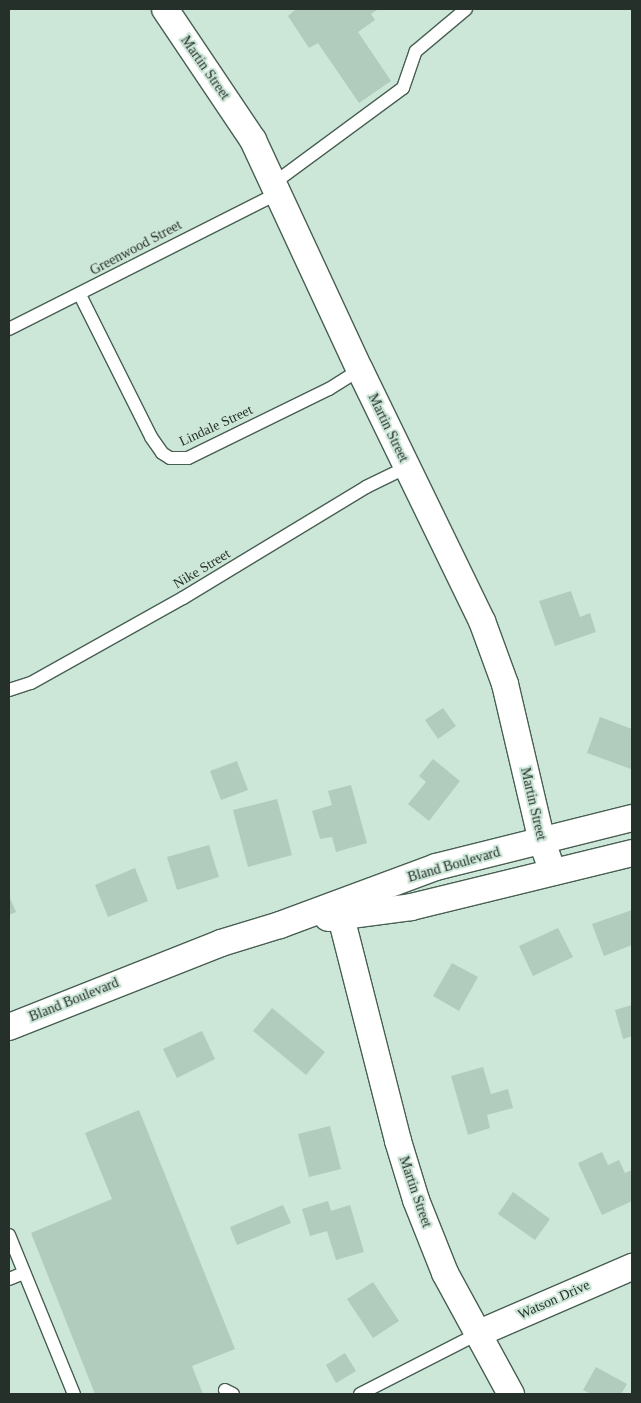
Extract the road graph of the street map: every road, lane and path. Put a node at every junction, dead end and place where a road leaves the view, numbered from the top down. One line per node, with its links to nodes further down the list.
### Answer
1 (165, 9): 3 (street, Martin Street)
2 (466, 9): 3 (lane, Greenwood Street)
3 (276, 188): 4 (lane, Greenwood Street); 6 (street, Martin Street)
4 (80, 295): 5 (lane, Greenwood Street); 6 (lane, Lindale Street)
5 (9, 329)
6 (360, 370): 7 (street, Martin Street)
7 (407, 467): 8 (lane, Nike Street); 10 (street, Martin Street)
8 (9, 690)
9 (632, 818): 10 (street, Bland Boulevard)
10 (542, 842): 12 (street, Martin Street); 14 (street, Bland Boulevard)
11 (632, 853): 12 (street, Bland Boulevard)
12 (553, 872): 13 (street, Bland Boulevard)
13 (341, 917): 14 (street, Bland Boulevard); 20 (street, Martin Street)
14 (280, 925): 15 (street, Bland Boulevard)
15 (9, 1027)
16 (9, 1235): 18 (lane)
17 (632, 1267): 20 (street, Watson Drive)
18 (24, 1273): 19 (lane); 21 (lane)
19 (9, 1279)
20 (477, 1334): 22 (lane); 23 (street, Martin Street)
21 (74, 1394)
22 (360, 1394)
23 (511, 1394)

